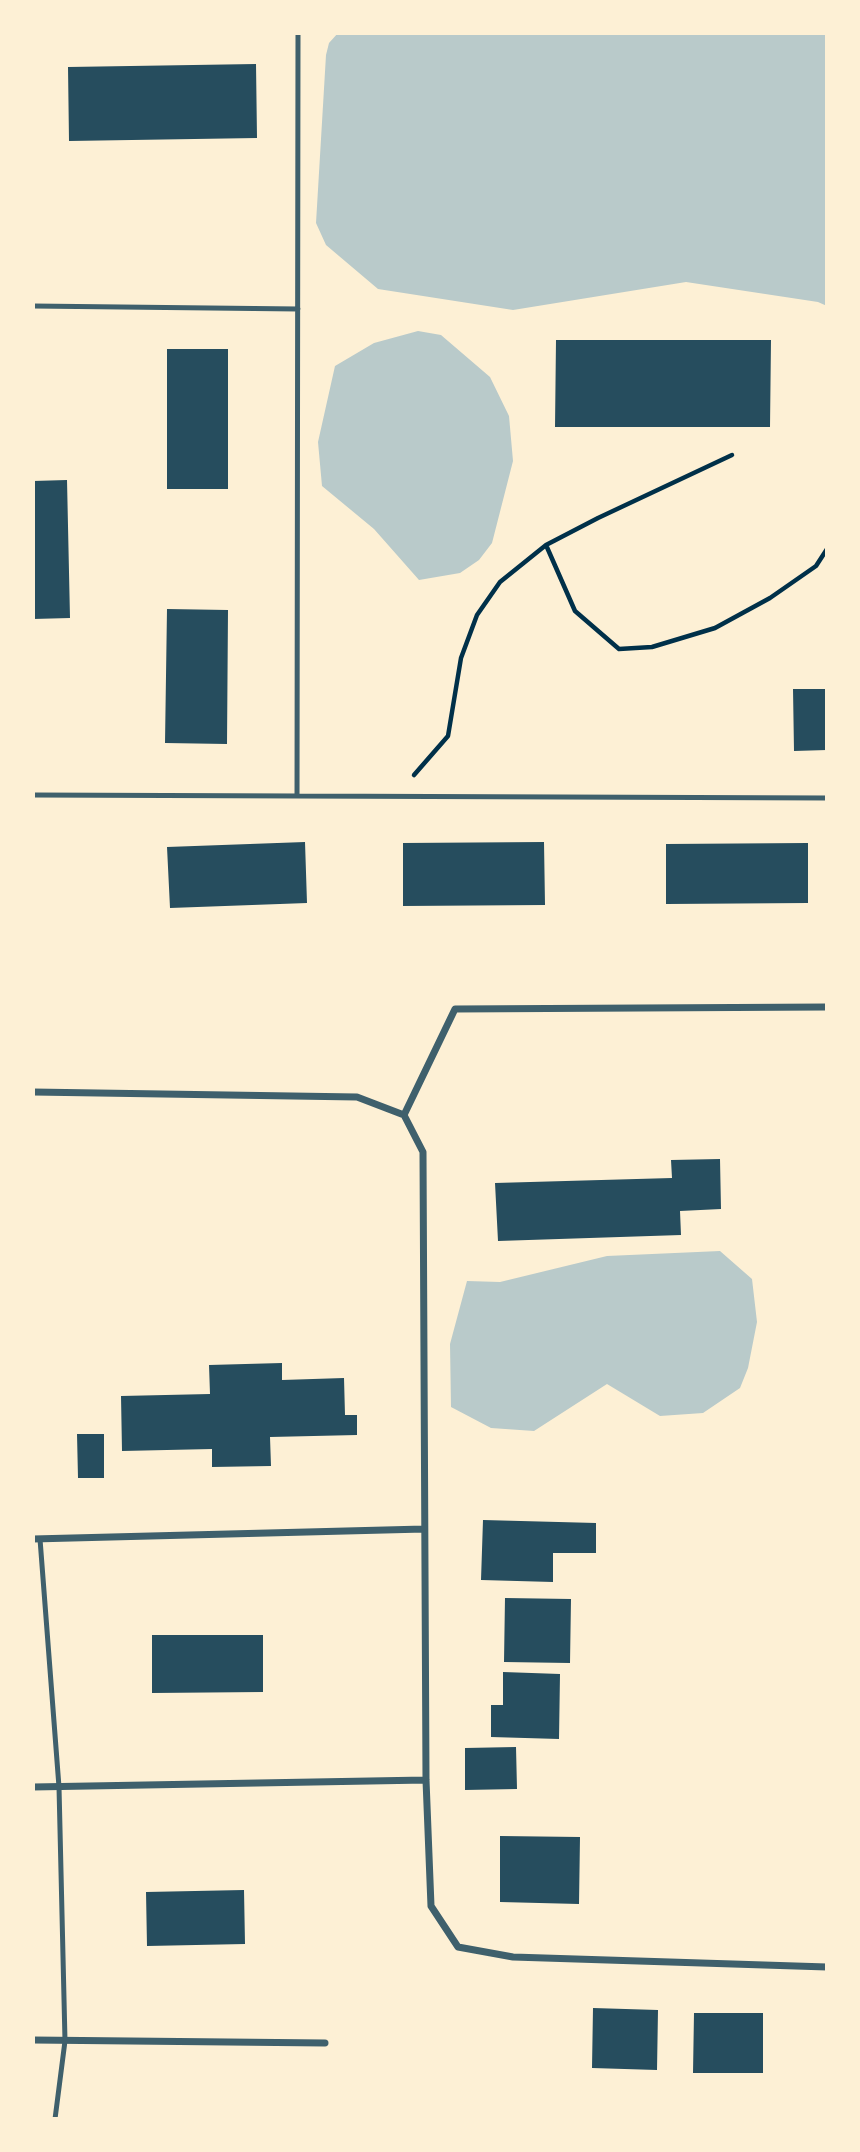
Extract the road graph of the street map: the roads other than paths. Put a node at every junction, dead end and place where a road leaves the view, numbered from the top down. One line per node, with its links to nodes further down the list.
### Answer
1 (298, 33): 3 (lane)
2 (33, 306): 3 (lane)
3 (298, 309): 5 (lane)
4 (33, 795): 5 (lane)
5 (297, 796): 6 (lane)
6 (827, 798)
7 (827, 1007): 9 (street)
8 (33, 1091): 9 (street)
9 (404, 1115): 10 (street)
10 (424, 1529): 11 (street); 12 (street)
11 (36, 1539): 14 (lane)
12 (426, 1780): 14 (street); 15 (street)
13 (33, 1787): 14 (street)
14 (59, 1787): 17 (lane)
15 (827, 1967)
16 (33, 2040): 17 (street)
17 (65, 2041): 18 (street); 19 (lane)
18 (325, 2043)
19 (55, 2119)

